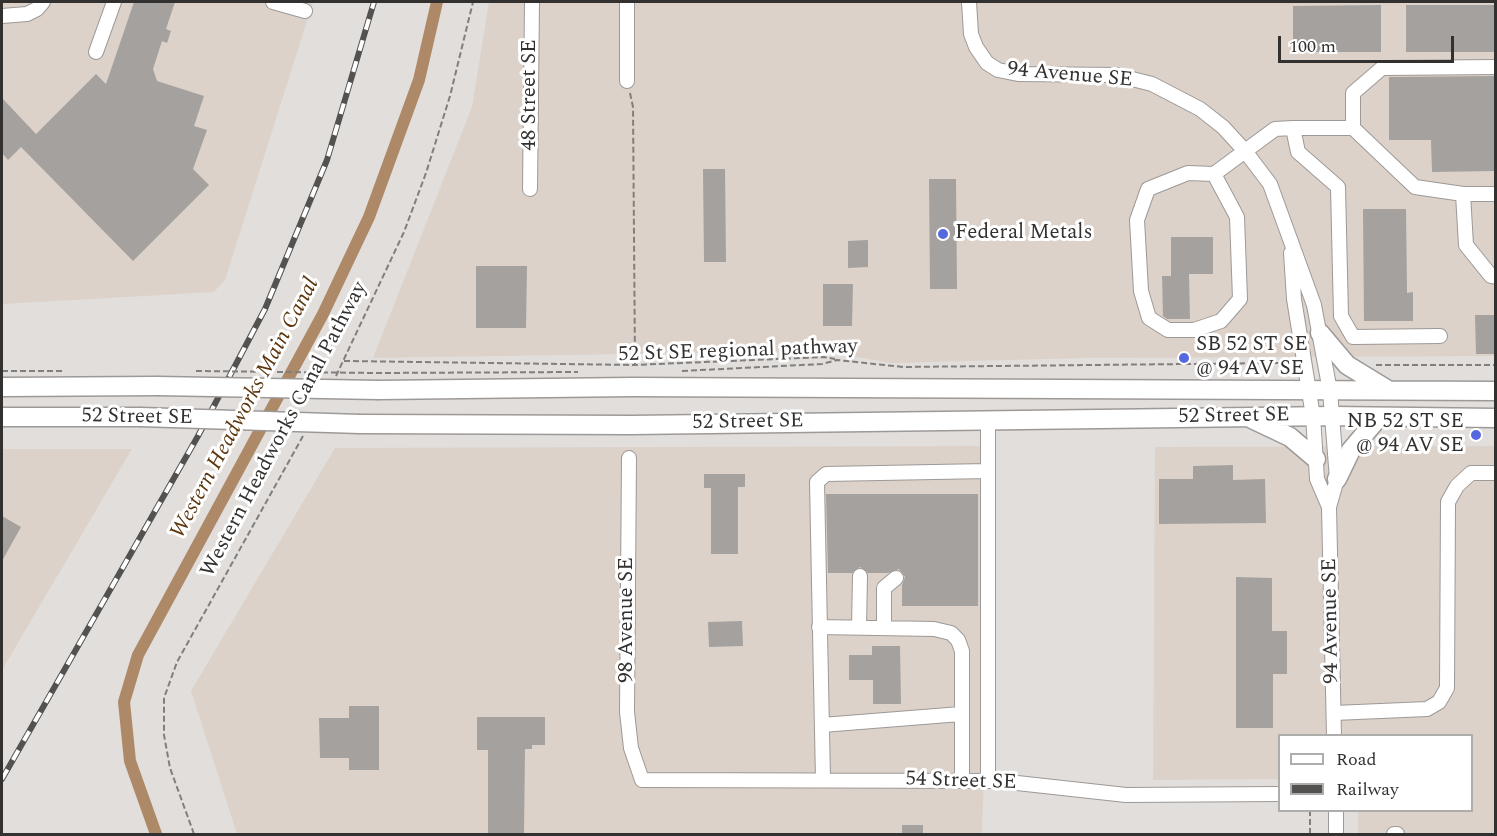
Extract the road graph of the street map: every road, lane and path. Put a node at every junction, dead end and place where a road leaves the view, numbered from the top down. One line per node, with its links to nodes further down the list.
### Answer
1 (114, 2): 10 (street)
2 (273, 2): 8 (street)
3 (473, 2): 25 (path, Western Headworks Canal Pathway)
4 (532, 2): 17 (street, 48 Street SE)
5 (627, 2): 12 (street)
6 (969, 2): 15 (street, 94 Avenue SE)
7 (40, 5): 9 (street)
8 (305, 11)
9 (2, 16)
10 (96, 52)
11 (1496, 67): 14 (street)
12 (627, 81): 29 (path)
13 (1293, 128): 14 (street); 15 (street); 23 (street)
14 (1353, 128): 18 (street)
15 (1245, 151): 16 (street); 20 (street, 94 Avenue SE)
16 (1214, 174): 16 (street)
17 (530, 189)
18 (1463, 194): 19 (street); 21 (street)
19 (1496, 194)
20 (1290, 236): 22 (street, 94 Avenue SE); 36 (street, 94 Avenue SE)
21 (1496, 278)
22 (1320, 333): 37 (street, 94 Avenue SE); 38 (main road)
23 (1440, 336)
24 (837, 360): 26 (path, 52 St SE regional pathway); 29 (path); 32 (path, 52 St SE regional pathway)
25 (344, 361): 29 (path); 33 (path, Western Headworks Canal Pathway)
26 (1280, 363)
27 (1370, 364): 28 (path)
28 (1496, 365)
29 (635, 366)
30 (190, 371): 34 (path, bridge)
31 (585, 372): 34 (path)
32 (676, 372)
33 (333, 381)
34 (378, 382): 35 (main road, 52 Street SE, bridge); 36 (main road, 52 Street SE)
35 (2, 387)
36 (1310, 391): 37 (main road, 52 Street SE); 40 (street, 94 Avenue SE)
37 (1330, 391): 38 (main road, 52 Street SE); 41 (street, 94 Avenue SE)
38 (1389, 391): 39 (main road, 52 Street SE)
39 (1496, 391)
40 (1313, 416): 41 (main road, 52 Street SE); 43 (main road, 52 Street SE); 49 (street, 94 Avenue SE)
41 (1332, 416): 44 (main road, 52 Street SE); 52 (street, 94 Avenue SE)
42 (2, 417): 46 (main road, 52 Street SE, bridge)
43 (1247, 417): 46 (main road, 52 Street SE); 49 (main road)
44 (1379, 417): 45 (main road, 52 Street SE); 52 (main road)
45 (1496, 418)
46 (988, 420): 50 (street)
47 (304, 434): 70 (path, Western Headworks Canal Pathway)
48 (629, 458): 63 (street, 98 Avenue SE)
49 (1316, 459): 53 (street, 94 Avenue SE)
50 (988, 471): 56 (street); 66 (street)
51 (1496, 473): 59 (street)
52 (1337, 479): 53 (street, 94 Avenue SE)
53 (1329, 507): 59 (street, 94 Avenue SE)
54 (860, 576): 57 (street)
55 (896, 578): 58 (street)
56 (819, 627): 57 (street); 61 (street)
57 (859, 627): 58 (street)
58 (884, 627): 60 (street)
59 (1334, 713): 62 (street, 94 Avenue SE)
60 (961, 714): 61 (street); 65 (street)
61 (822, 725): 64 (street)
62 (1334, 734)
63 (642, 780): 64 (street, 54 Street SE)
64 (823, 780): 65 (street, 54 Street SE)
65 (962, 780): 66 (street, 54 Street SE)
66 (988, 781): 67 (street, 54 Street SE)
67 (1278, 794)
68 (1310, 812): 71 (path)
69 (1336, 812): 72 (street)
70 (194, 834)
71 (1310, 834)
72 (1336, 834)

